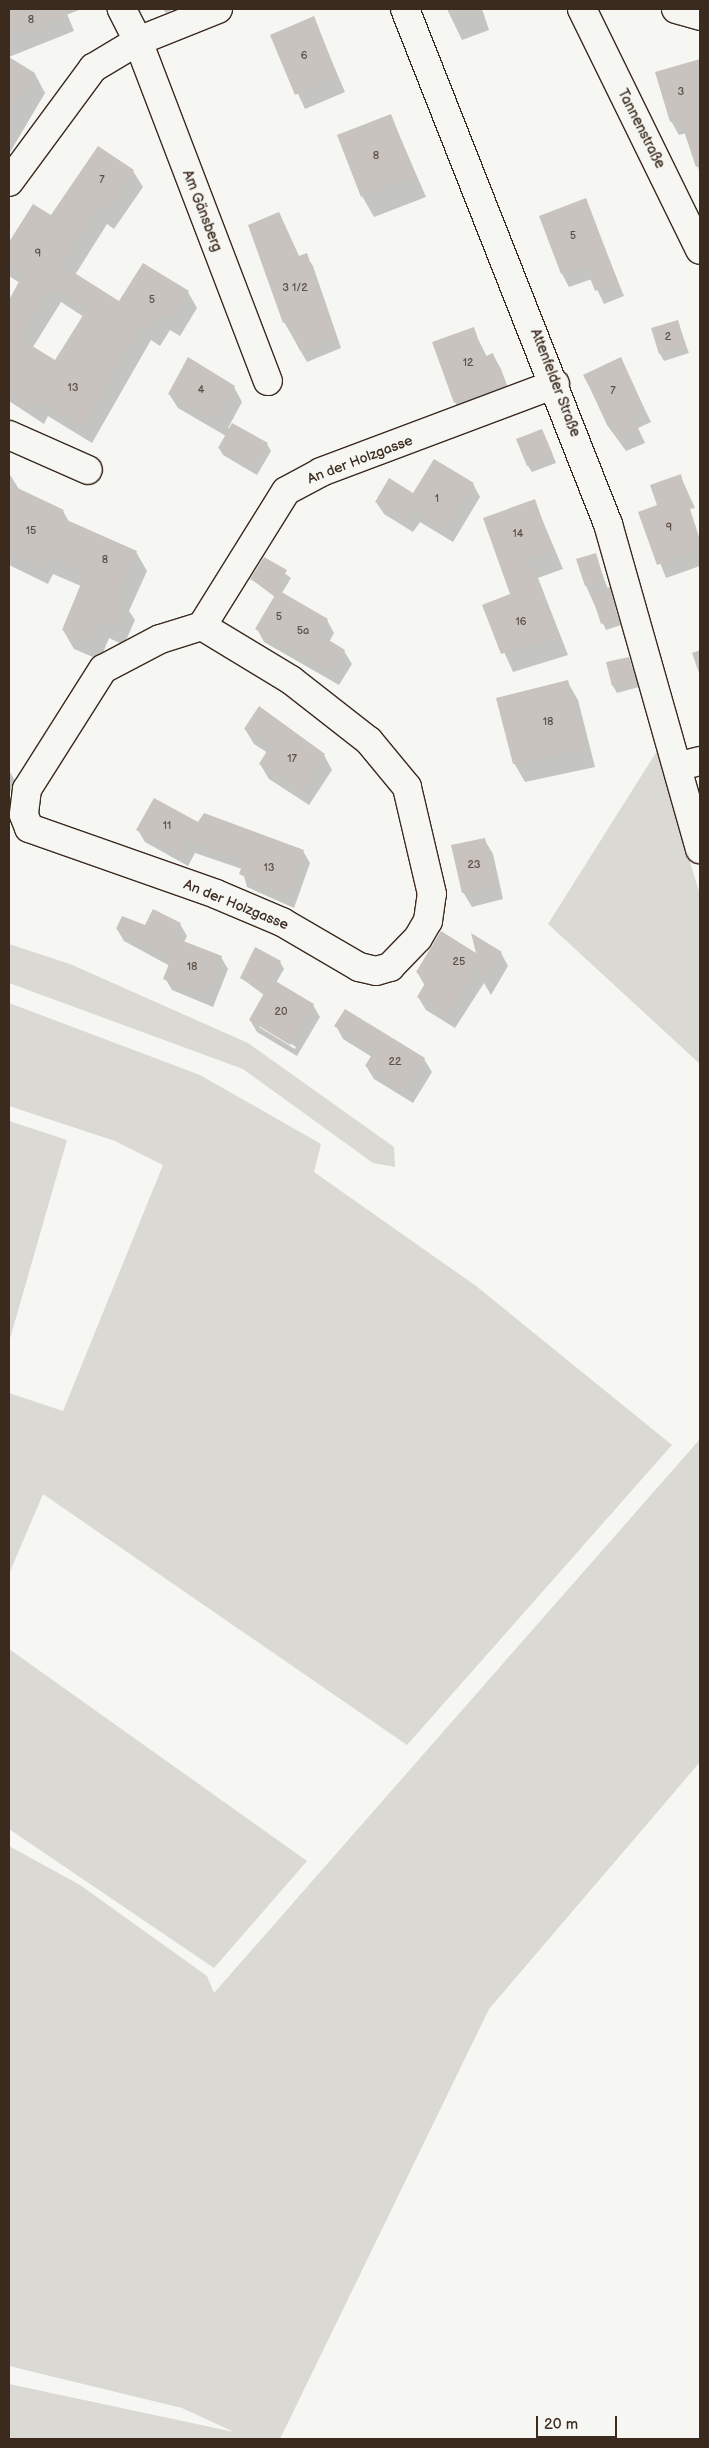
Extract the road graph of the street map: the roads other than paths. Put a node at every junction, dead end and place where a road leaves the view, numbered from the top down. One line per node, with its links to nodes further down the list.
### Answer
1 (122, 9): 7 (street, Am Gänsberg)
2 (218, 9): 7 (street)
3 (405, 9): 11 (street, Attenfelder Straße)
4 (582, 9): 9 (street, Tannenstraße)
5 (676, 9): 6 (street)
6 (700, 16)
7 (138, 41): 8 (street); 10 (street, Am Gänsberg)
8 (9, 182)
9 (700, 250)
10 (268, 381)
11 (555, 384): 14 (street, An der Holzgasse); 15 (street, Attenfelder Straße)
12 (9, 434): 13 (street)
13 (88, 470)
14 (202, 626): 14 (street, An der Holzgasse)
15 (690, 763): 16 (street, Attenfelder Straße)
16 (700, 850)

